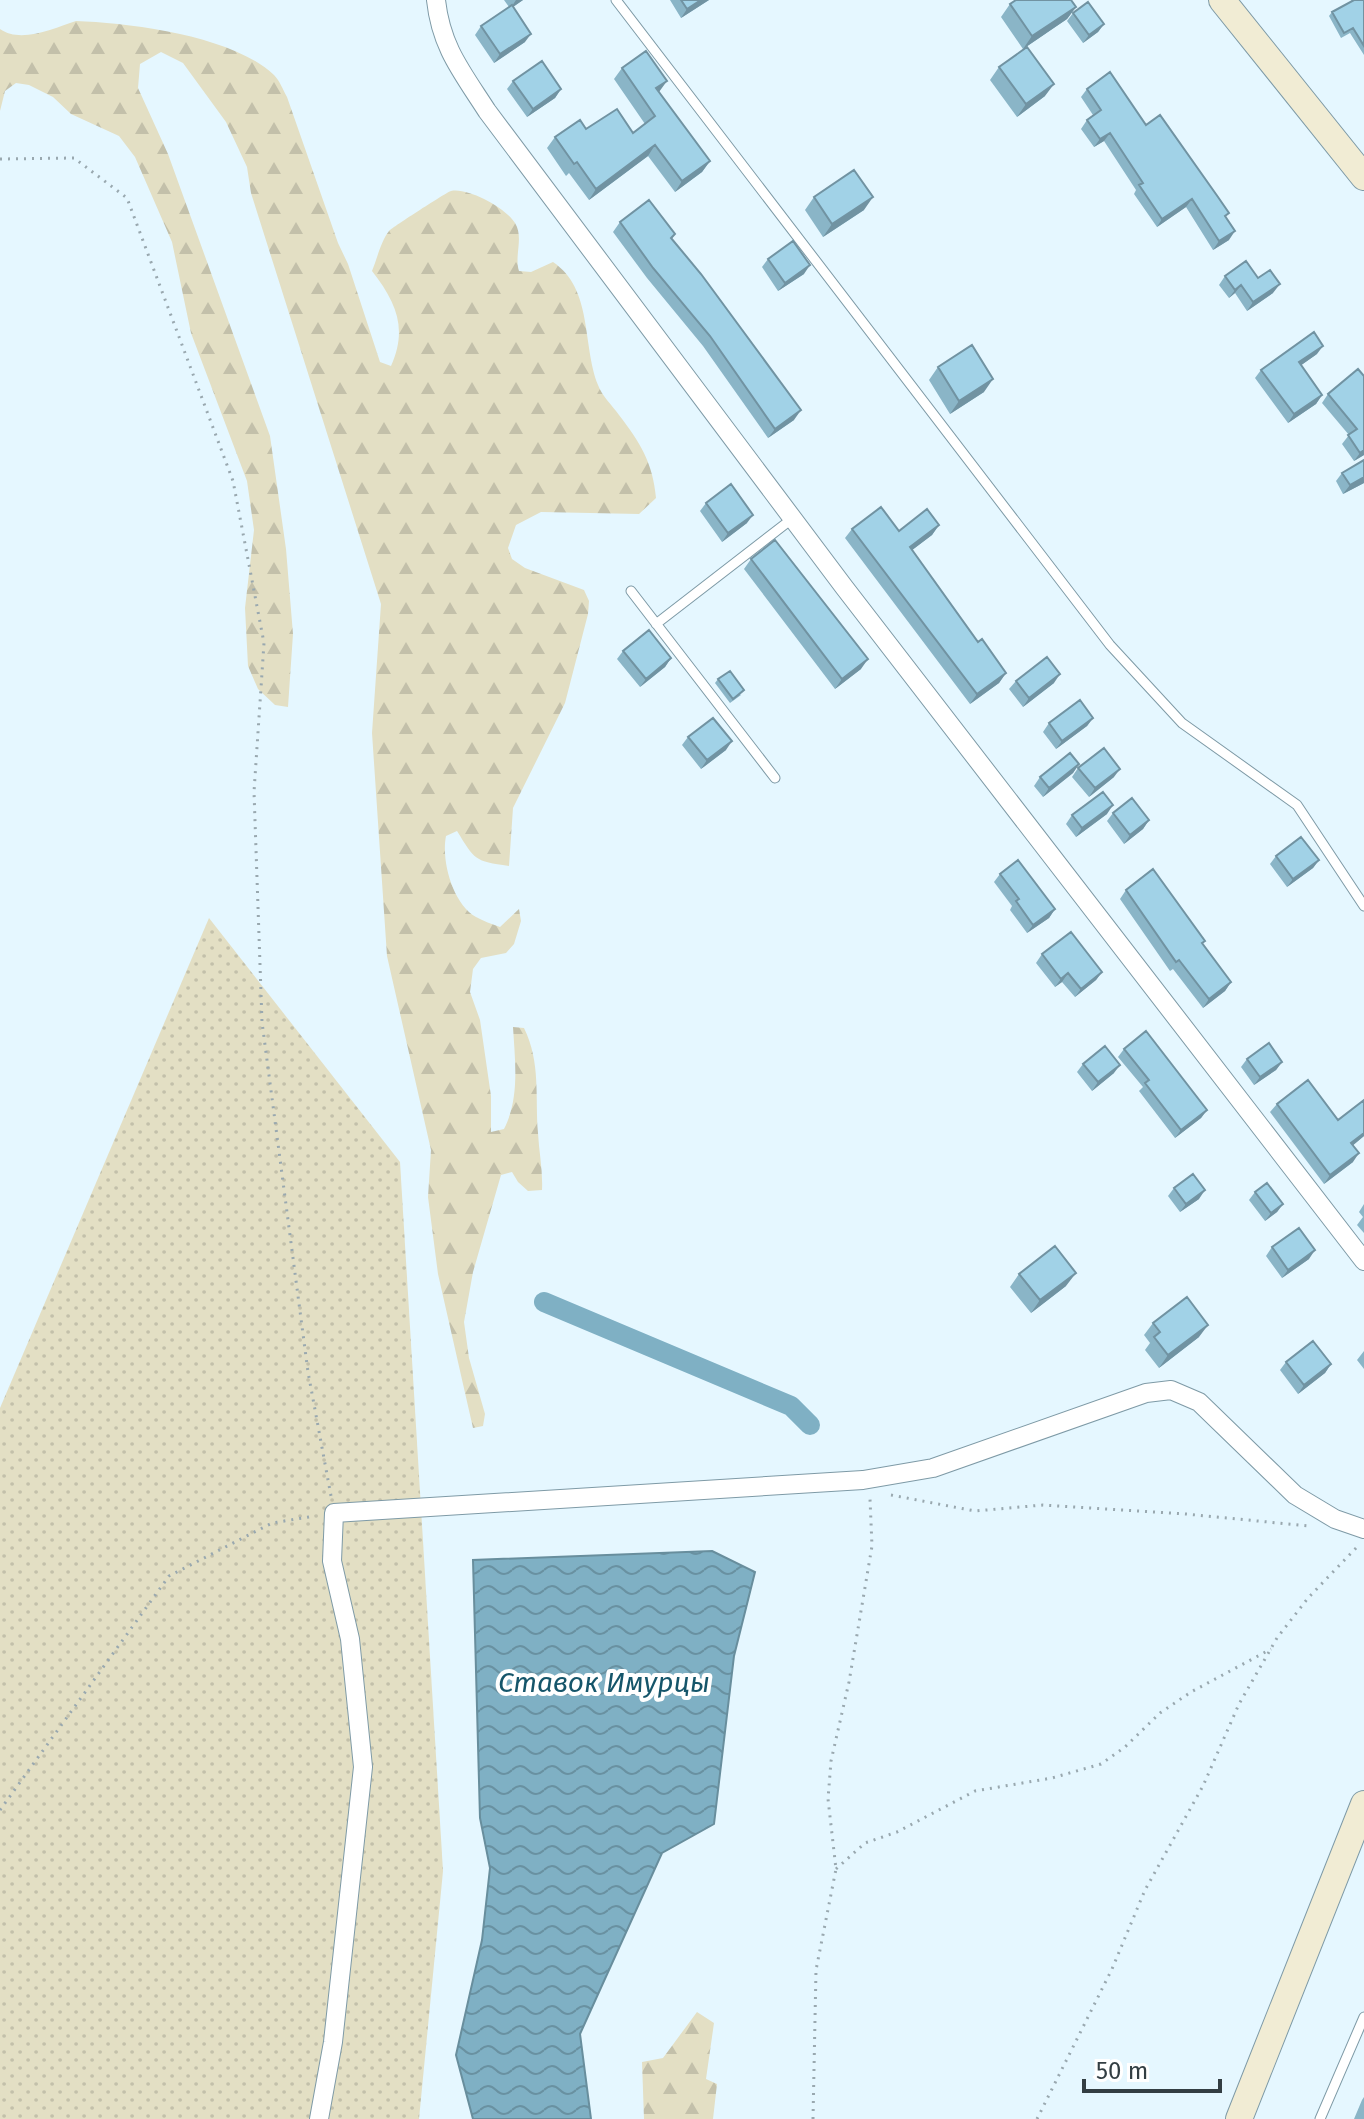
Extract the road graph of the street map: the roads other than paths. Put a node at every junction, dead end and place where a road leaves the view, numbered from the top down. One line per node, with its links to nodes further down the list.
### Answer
1 (436, 0): 5 (street)
2 (616, 0): 9 (lane)
3 (1222, 0): 4 (main road)
4 (1364, 177)
5 (793, 518): 7 (lane); 10 (street)
6 (631, 591): 7 (lane)
7 (656, 624): 8 (lane)
8 (775, 778)
9 (1364, 906)
10 (1364, 1261)
11 (1364, 1529): 14 (street)
12 (1364, 1804): 15 (main road)
13 (1364, 2017): 16 (lane)
14 (319, 2119)
15 (1239, 2119)
16 (1320, 2119)

